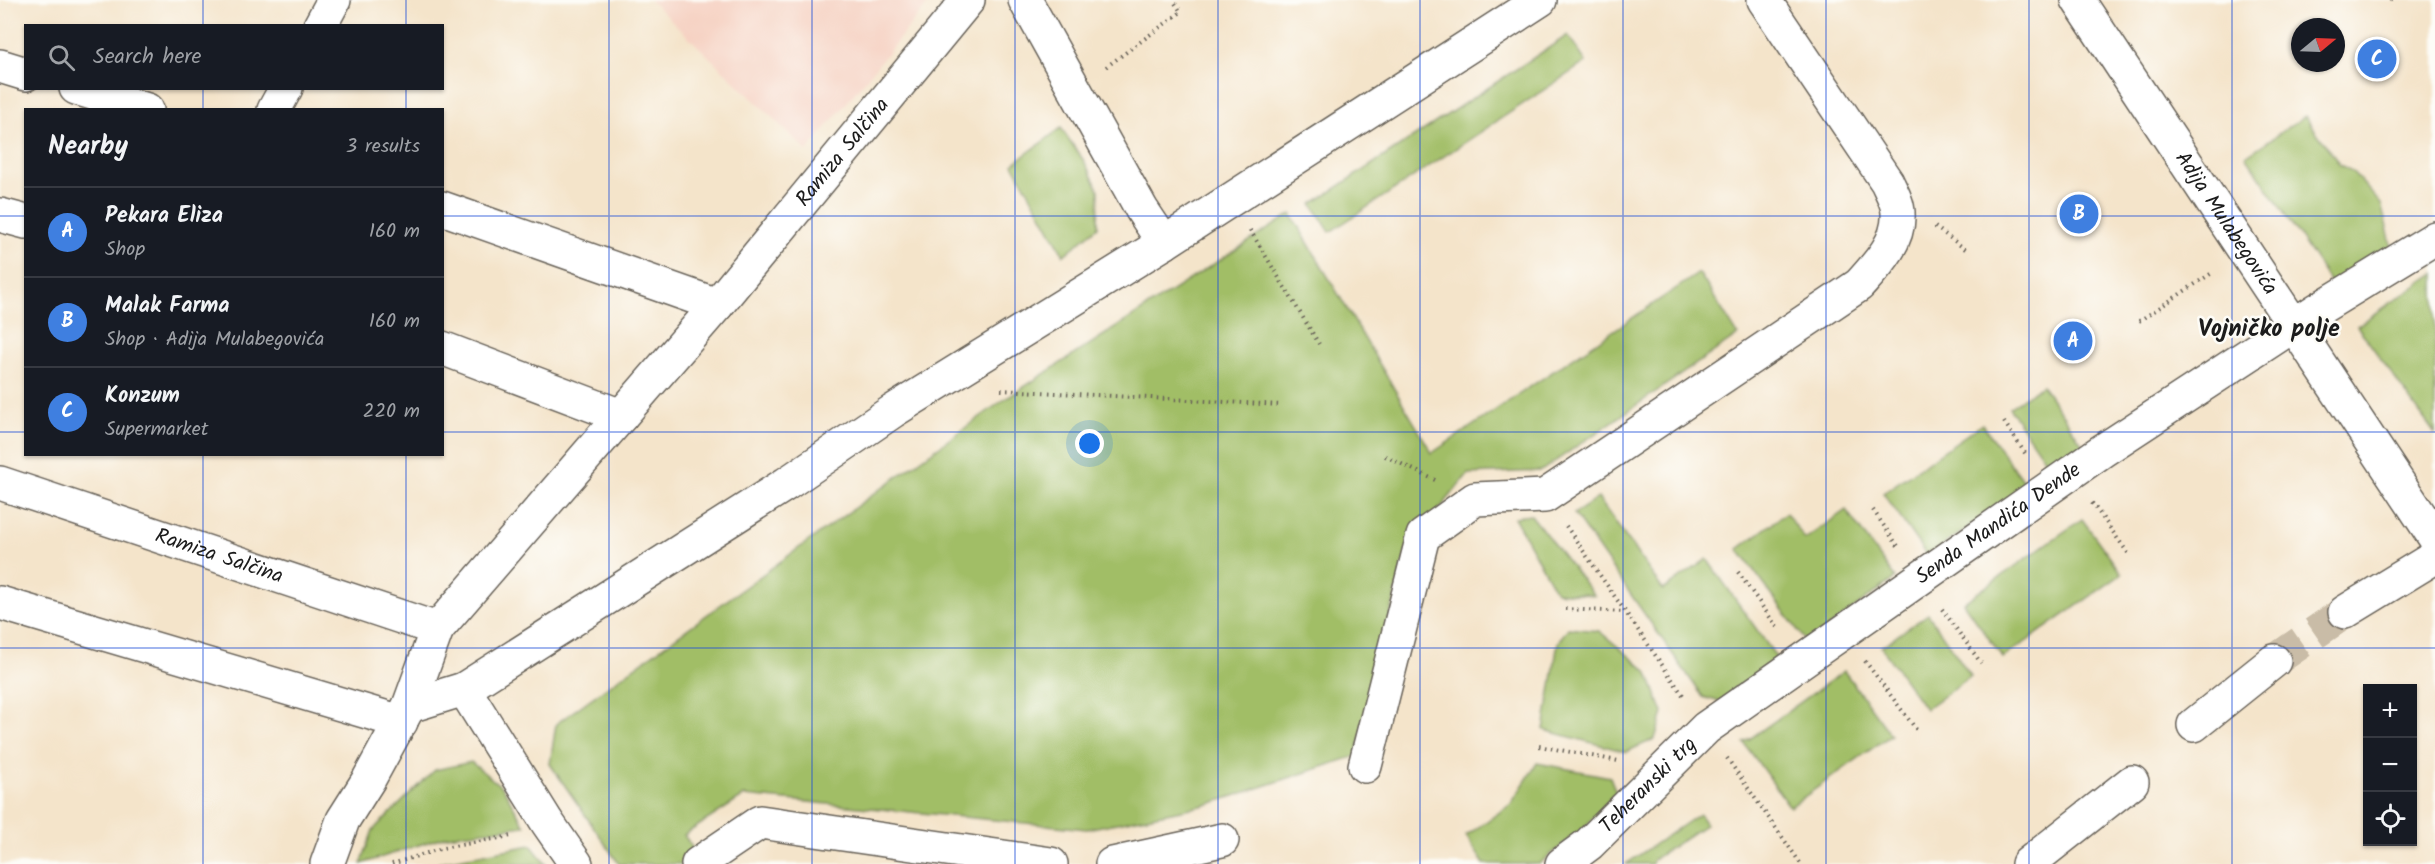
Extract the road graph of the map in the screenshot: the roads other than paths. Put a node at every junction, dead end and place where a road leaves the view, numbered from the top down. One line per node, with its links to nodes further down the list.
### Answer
1 (334, 0): 7 (street)
2 (968, 0): 19 (street, Ramiza Salčina)
3 (1025, 0): 18 (street)
4 (1540, 0): 18 (street)
5 (1764, 0): 34 (street)
6 (2078, 0): 20 (street, Adija Mulabegovića)
7 (321, 24)
8 (0, 66): 9 (street)
9 (24, 73)
10 (82, 90): 12 (street)
11 (285, 90): 13 (street)
12 (141, 108)
13 (275, 108)
14 (444, 209): 19 (street)
15 (0, 214): 16 (street)
16 (24, 221)
17 (2435, 238): 20 (street, Senda Mandića Dende)
18 (1164, 243): 30 (street)
19 (717, 305): 22 (street, Ramiza Salčina)
20 (2295, 325): 24 (street, Adija Mulabegovića); 33 (street, Senda Mandića Dende)
21 (444, 349): 22 (street)
22 (621, 416): 28 (street, Ramiza Salčina)
23 (0, 483): 28 (street, Ramiza Salčina)
24 (2435, 538)
25 (2435, 558): 27 (street)
26 (0, 603): 31 (street)
27 (2345, 612)
28 (437, 629): 31 (street, Ramiza Salčina)
29 (2274, 661): 32 (street)
30 (464, 689): 31 (street); 38 (street)
31 (405, 714): 37 (street, Ramiza Salčina)
32 (2194, 725)
33 (1706, 728): 42 (street, Teheranski trg)
34 (1365, 766)
35 (2132, 782): 43 (street)
36 (1222, 840): 41 (street)
37 (327, 864)
38 (576, 864)
39 (698, 864): 40 (street)
40 (1051, 864)
41 (1112, 864)
42 (1562, 864)
43 (2028, 864)

